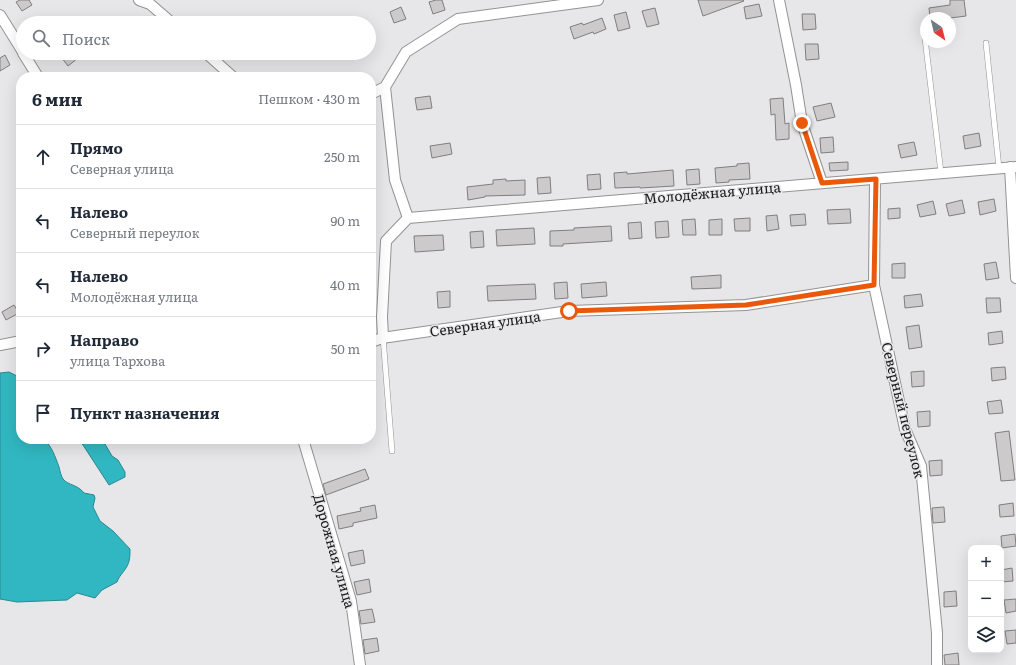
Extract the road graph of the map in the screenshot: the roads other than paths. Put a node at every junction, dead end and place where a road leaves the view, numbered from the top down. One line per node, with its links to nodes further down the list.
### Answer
1 (139, 0): 5 (street)
2 (598, 0): 13 (street)
3 (779, 0): 19 (street)
4 (0, 15): 6 (street)
5 (164, 16)
6 (16, 41)
7 (986, 44): 16 (lane)
8 (926, 48): 17 (lane)
9 (27, 60): 11 (street)
10 (214, 60): 12 (street)
11 (35, 72)
12 (227, 72)
13 (385, 88): 14 (street); 20 (street)
14 (376, 92)
15 (1013, 167): 16 (street, Молодёжная улица); 21 (street)
16 (999, 168): 17 (street, Молодёжная улица)
17 (941, 173): 18 (street, Молодёжная улица)
18 (876, 179): 19 (street, Молодёжная улица); 22 (street, Северный переулок)
19 (822, 183): 20 (street, Молодёжная улица)
20 (408, 218): 23 (street)
21 (1016, 278)
22 (874, 285): 23 (street, Северная улица); 30 (street, Северный переулок)
23 (384, 337): 24 (street); 28 (lane)
24 (376, 340)
25 (16, 342): 26 (street)
26 (0, 344)
27 (304, 444): 29 (street, Дорожная улица)
28 (392, 451)
29 (360, 665)
30 (937, 665)

